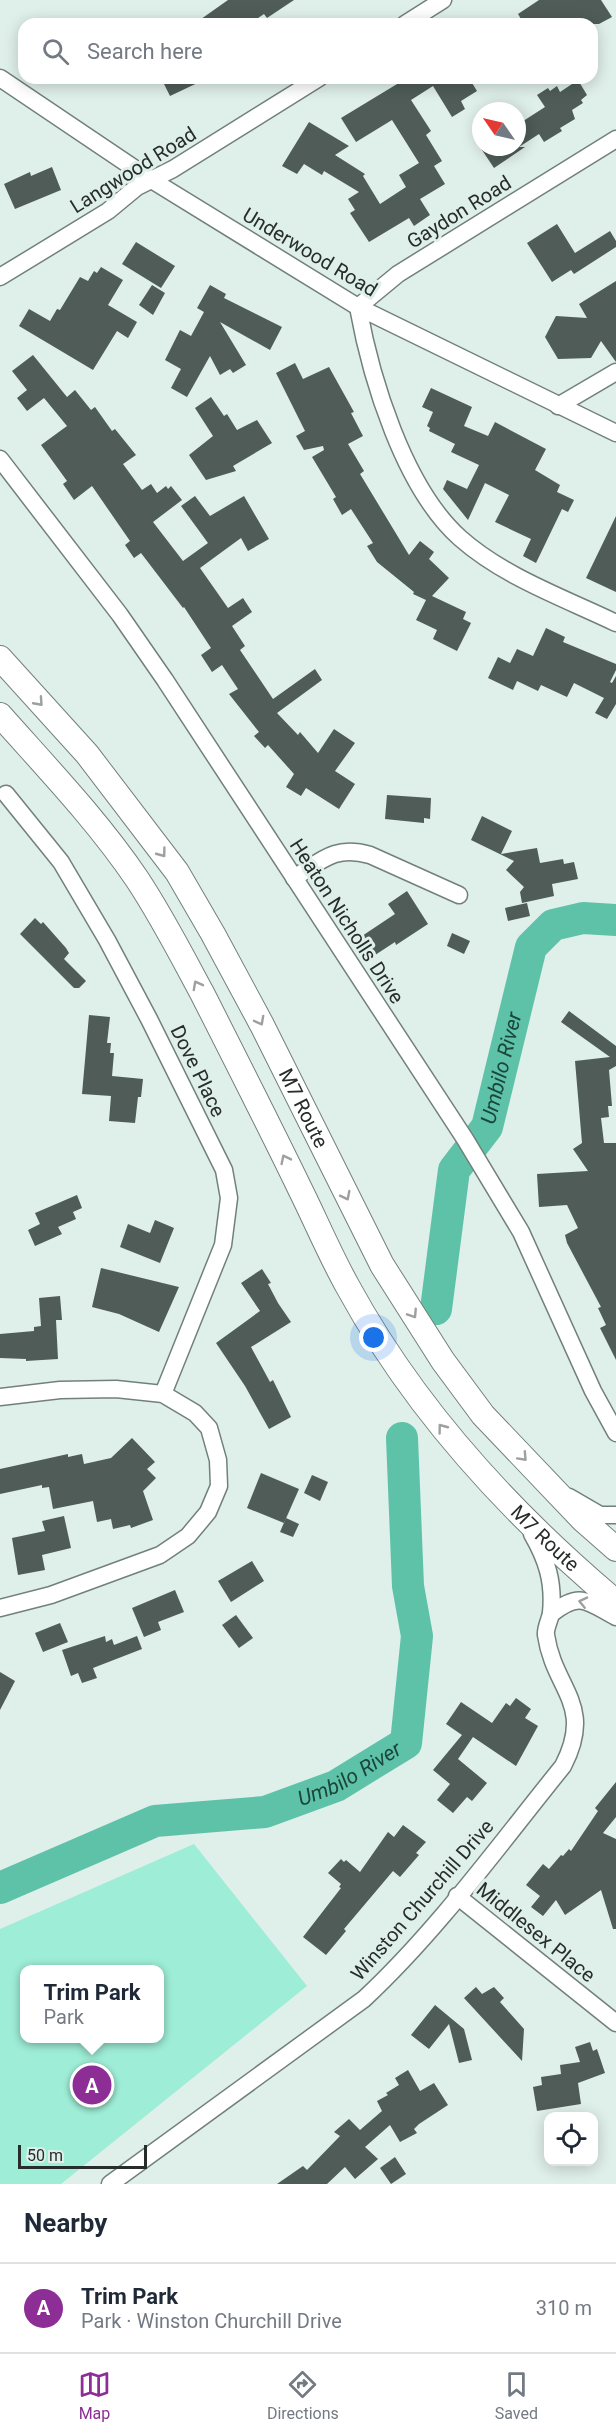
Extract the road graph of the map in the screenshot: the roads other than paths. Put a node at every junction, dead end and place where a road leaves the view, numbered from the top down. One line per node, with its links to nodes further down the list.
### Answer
1 (443, 0): 2 (street)
2 (414, 18)
3 (0, 78): 6 (street, Underwood Road)
4 (308, 84): 6 (street, Langwood Road)
5 (616, 139): 8 (street, Gaydon Road)
6 (150, 179): 7 (street, Langwood Road); 8 (street, Underwood Road)
7 (0, 277)
8 (358, 307): 10 (street, Underwood Road); 13 (street)
9 (616, 372): 10 (street)
10 (558, 406): 11 (street, Underwood Road)
11 (616, 433)
12 (0, 459): 17 (street, Heaton Nicholls Drive)
13 (616, 623)
14 (0, 658): 22 (highway, M7 Route, one-way to 22)
15 (0, 715): 24 (highway, M7 Route, one-way to 15)
16 (6, 794): 19 (street, Dove Place)
17 (294, 878): 18 (street); 21 (street, Heaton Nicholls Drive)
18 (459, 895)
19 (163, 1394): 20 (street); 27 (street)
20 (0, 1396)
21 (616, 1433)
22 (550, 1487): 23 (street); 25 (highway, M7 Route)
23 (616, 1515)
24 (524, 1519): 26 (highway, M7 Route); 28 (street, Winston Churchill Drive)
25 (616, 1550)
26 (616, 1602)
27 (0, 1608)
28 (551, 1614): 29 (street, one-way to 28); 30 (street, Winston Churchill Drive)
29 (616, 1617)
30 (458, 1896): 31 (street, Middlesex Place); 32 (street, Winston Churchill Drive)
31 (616, 2023)
32 (110, 2184)

